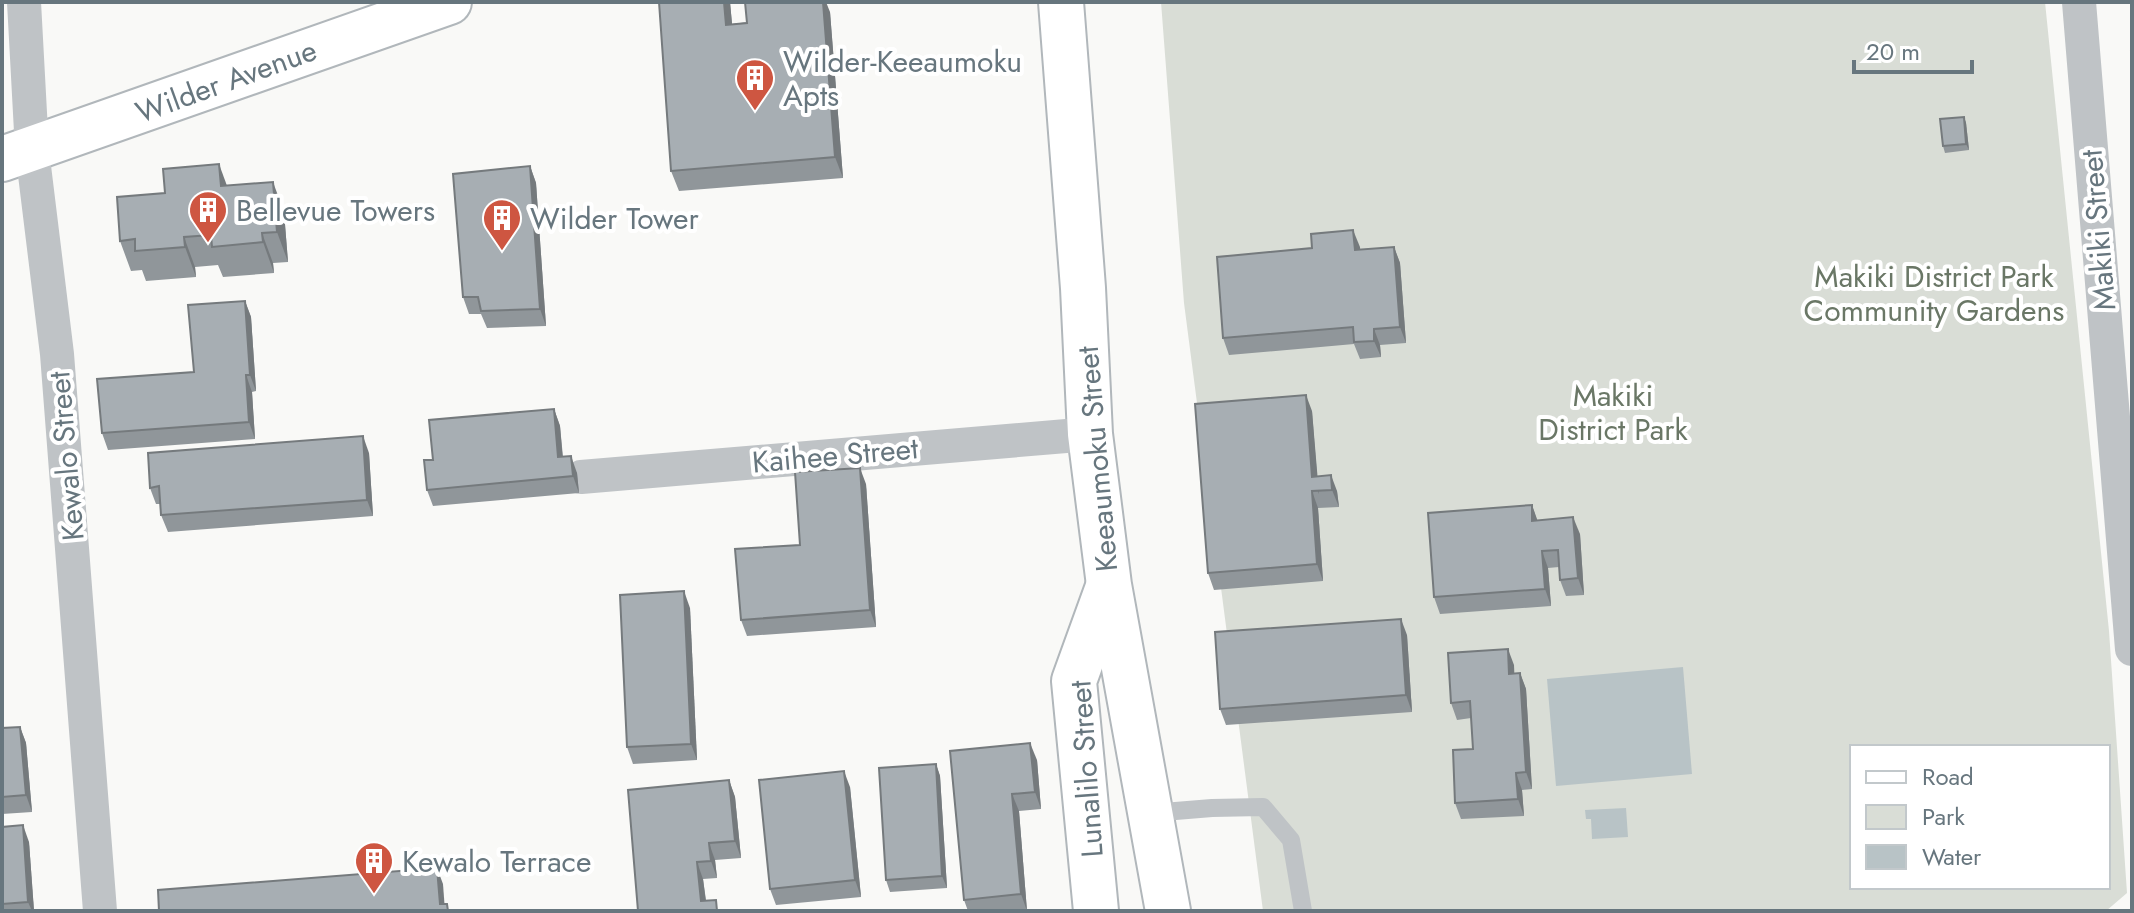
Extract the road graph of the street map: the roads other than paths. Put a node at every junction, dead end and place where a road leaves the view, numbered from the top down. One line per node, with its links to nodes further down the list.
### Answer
1 (24, 2): 5 (street, Kewalo Street)
2 (449, 2): 5 (main road, Wilder Avenue)
3 (1061, 2): 6 (main road, Keeaumoku Street)
4 (2079, 2): 9 (street, Makiki Street)
5 (17, 155): 12 (street, Kewalo Street)
6 (1090, 434): 7 (street, Kaihee Street); 8 (main road, Keeaumoku Street)
7 (581, 477)
8 (1109, 585): 11 (main road, Keeaumoku Street); 13 (main road, Lunalilo Street)
9 (2130, 590): 10 (street, Makiki Street)
10 (2132, 649)
11 (1151, 813): 14 (main road, Keeaumoku Street); 15 (lane)
12 (100, 911)
13 (1096, 911)
14 (1168, 911)
15 (1303, 911)

